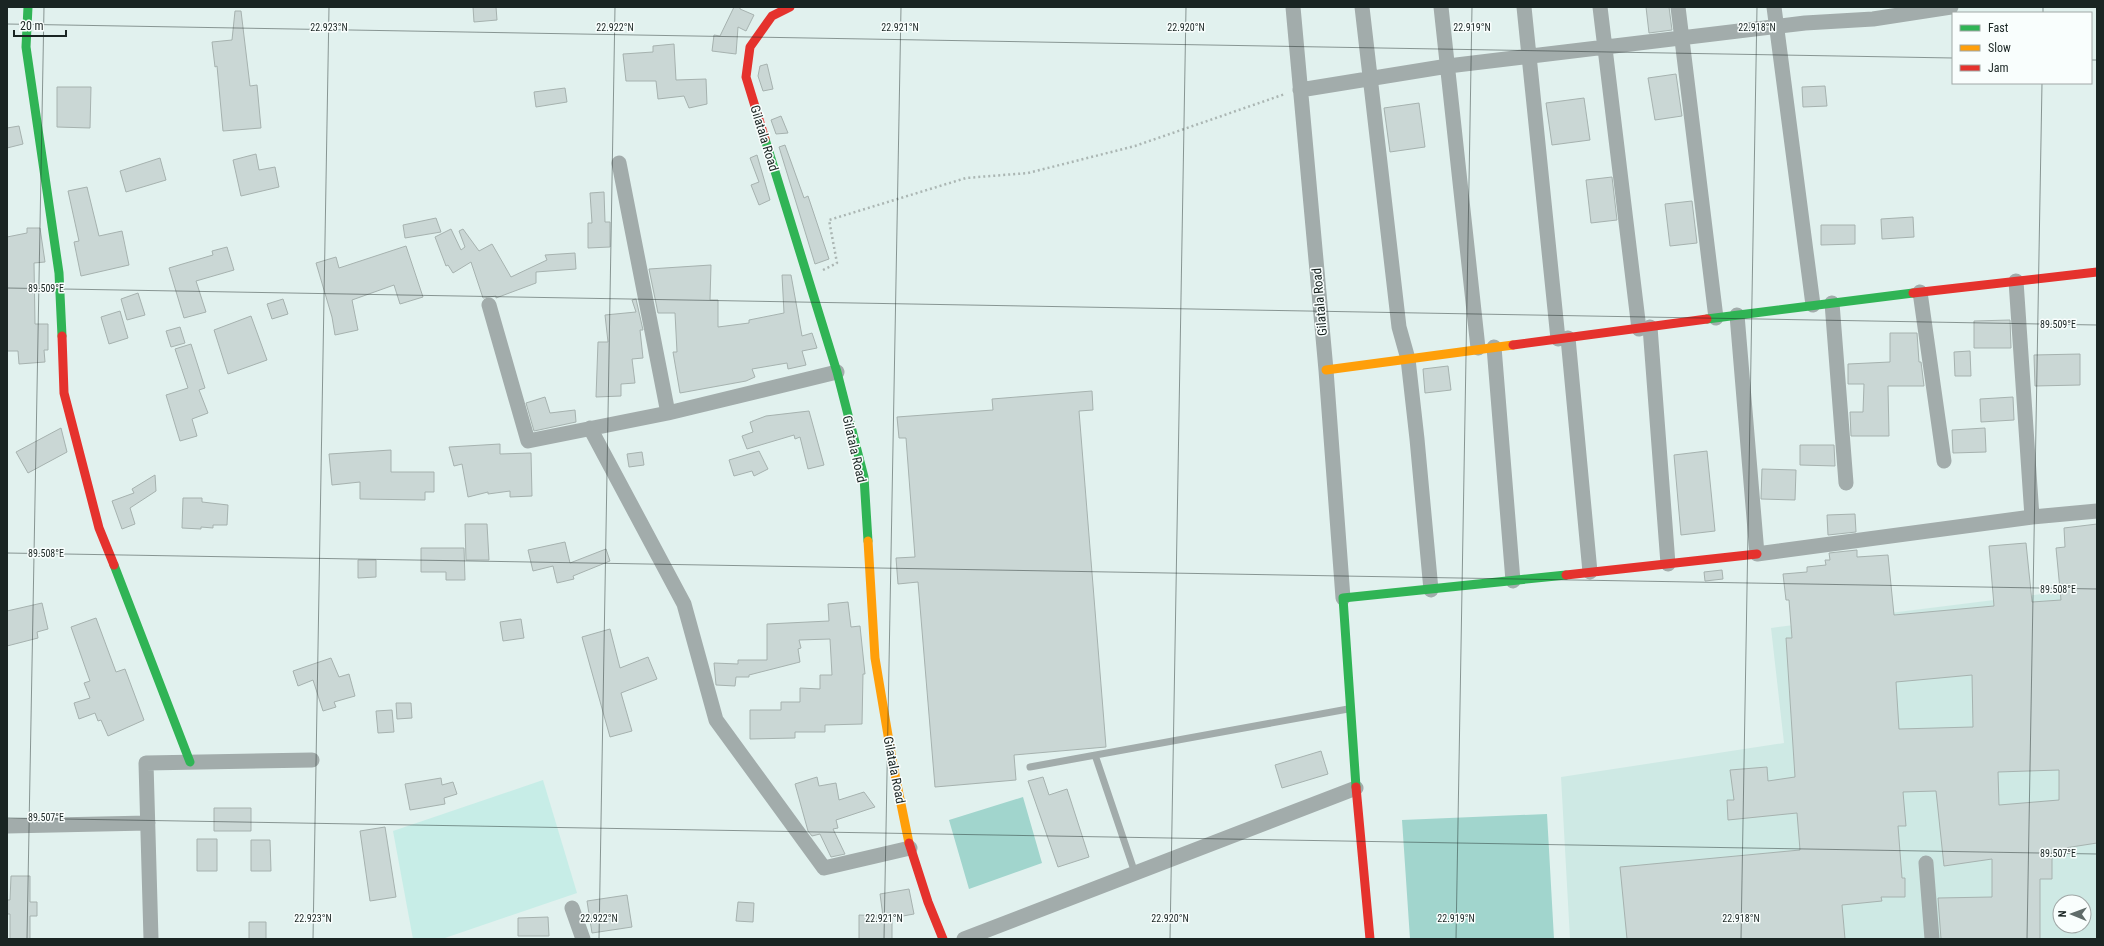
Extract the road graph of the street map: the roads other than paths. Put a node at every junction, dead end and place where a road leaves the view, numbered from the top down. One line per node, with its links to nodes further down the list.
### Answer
1 (28, 7): 50 (street)
2 (790, 7): 34 (street, Gilatala Road)
3 (1293, 7): 18 (street, Gilatala Road)
4 (1362, 7): 17 (street)
5 (1441, 7): 16 (street)
6 (1524, 7): 15 (street)
7 (1600, 7): 14 (street)
8 (1678, 7): 13 (street)
9 (1774, 7): 12 (street)
10 (1951, 7): 11 (street)
11 (1872, 13): 12 (street)
12 (1776, 26): 13 (street); 25 (street)
13 (1682, 38): 14 (street); 27 (street)
14 (1604, 47): 15 (street); 28 (street)
15 (1530, 56): 16 (street); 29 (street)
16 (1448, 66): 17 (street); 31 (street)
17 (1370, 78): 18 (street); 32 (street)
18 (1300, 90): 33 (street, Gilatala Road)
19 (619, 163): 35 (street)
20 (2097, 272): 21 (street)
21 (2016, 281): 22 (street); 40 (street)
22 (1920, 292): 23 (street); 37 (street)
23 (1832, 302): 25 (street); 38 (street)
24 (489, 305): 36 (street)
25 (1813, 305): 26 (street)
26 (1737, 315): 27 (street); 41 (street)
27 (1716, 318): 28 (street)
28 (1644, 328): 29 (street); 42 (street)
29 (1563, 339): 30 (street); 43 (street)
30 (1494, 347): 31 (street); 44 (street)
31 (1478, 348): 32 (street)
32 (1408, 359): 33 (street); 45 (street)
33 (1326, 370): 46 (street, Gilatala Road)
34 (837, 372): 35 (street); 55 (street, Gilatala Road)
35 (668, 414): 36 (street)
36 (590, 428): 55 (street)
37 (1944, 461)
38 (1846, 483)
39 (2097, 511): 40 (street)
40 (2032, 517): 41 (street)
41 (1757, 554): 42 (street)
42 (1668, 564): 43 (street)
43 (1590, 572): 44 (street)
44 (1513, 581): 45 (street)
45 (1431, 590): 46 (street)
46 (1343, 598): 47 (street)
47 (1350, 709): 48 (lane); 52 (street)
48 (1095, 755): 51 (lane); 57 (lane)
49 (312, 760): 50 (street)
50 (190, 762): 53 (street)
51 (1030, 767)
52 (1356, 788): 57 (street); 63 (street)
53 (148, 824): 54 (street); 59 (street)
54 (7, 826)
55 (910, 848): 61 (street, Gilatala Road)
56 (1926, 864): 64 (street)
57 (1135, 873): 62 (street)
58 (572, 908): 60 (street)
59 (151, 939)
60 (584, 939)
61 (943, 939)
62 (964, 939)
63 (1370, 939)
64 (1932, 939)

